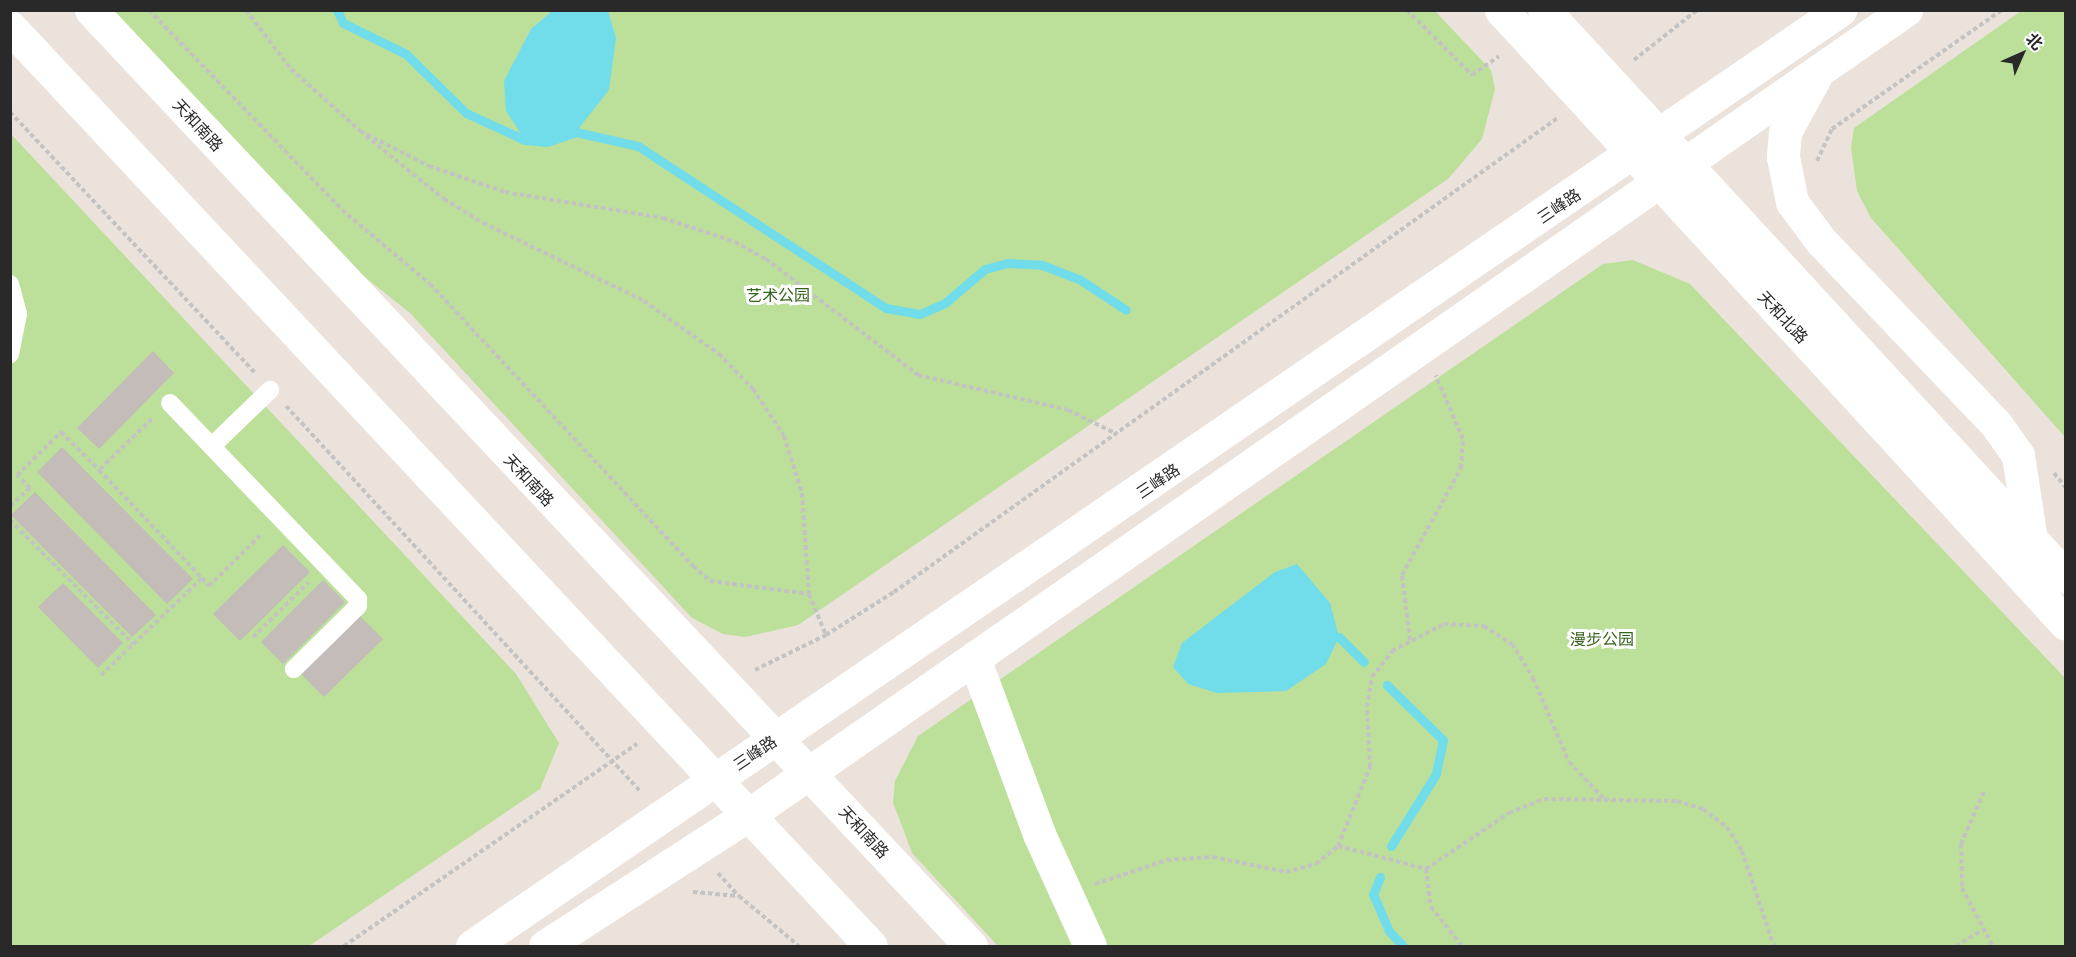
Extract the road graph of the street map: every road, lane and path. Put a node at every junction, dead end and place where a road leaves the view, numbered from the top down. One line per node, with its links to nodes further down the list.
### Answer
1 (91, 10): 47 (street, 天和南路)
2 (149, 10): 38 (path)
3 (246, 10): 16 (path)
4 (1407, 10): 12 (path)
5 (1501, 10): 12 (street, 天和北路)
6 (1544, 10): 14 (street, 天和北路)
7 (1697, 10): 14 (path)
8 (1840, 10): 17 (street, 三峰路)
9 (1906, 10): 13 (street)
10 (2002, 10): 19 (path)
11 (10, 27): 48 (street)
12 (1526, 37): 14 (street, 天和北路)
13 (1820, 70): 18 (street); 34 (street)
14 (1595, 89): 17 (street, 天和北路); 26 (path)
15 (10, 112): 24 (path)
16 (360, 131): 26 (path); 38 (path)
17 (1646, 146): 18 (street, 天和北路); 20 (street, 天和北路); 49 (street, 三峰路)
18 (1684, 163): 20 (street); 34 (street, 天和北路)
19 (1817, 169)
20 (1658, 181): 22 (street); 39 (street, 天和北路)
21 (10, 284): 23 (lane)
22 (1421, 346): 42 (path); 44 (street)
23 (10, 354)
24 (270, 390): 27 (lane); 50 (path)
25 (170, 402): 27 (lane); 28 (path)
26 (1117, 434): 40 (path)
27 (212, 446): 32 (lane)
28 (99, 470): 31 (path); 36 (path)
29 (2052, 470): 30 (path)
30 (2066, 488)
31 (10, 507)
32 (280, 516): 35 (lane); 36 (path)
33 (10, 520): 43 (path)
34 (2031, 540): 37 (street, 天和北路)
35 (326, 564): 41 (path); 45 (lane)
36 (202, 578): 43 (path)
37 (2066, 578)
38 (809, 594): 40 (path)
39 (2066, 624)
40 (826, 635): 47 (path)
41 (253, 637)
42 (1410, 641): 54 (path); 57 (path)
43 (133, 644): 46 (path)
44 (974, 658): 51 (street); 61 (street)
45 (294, 669)
46 (101, 675)
47 (722, 686): 49 (street, 天和南路)
48 (664, 726): 50 (path); 52 (street)
49 (774, 741): 51 (street, 天和南路); 52 (street, 三峰路)
50 (612, 762): 55 (path); 64 (path)
51 (809, 773): 56 (street); 69 (street, 天和南路)
52 (715, 780): 55 (street, 三峰路); 56 (street)
53 (1984, 792): 63 (path)
54 (1604, 799): 59 (path); 72 (path)
55 (663, 816): 65 (street, 三峰路)
56 (747, 816): 58 (street); 68 (street)
57 (1338, 846): 59 (path); 61 (path)
58 (695, 850): 62 (path); 66 (street)
59 (1426, 869): 71 (path)
60 (687, 893): 62 (path)
61 (1066, 895): 70 (street)
62 (739, 896): 67 (path)
63 (1984, 929): 73 (path); 74 (path)
64 (344, 946)
65 (472, 946)
66 (545, 946)
67 (799, 946)
68 (872, 946)
69 (971, 946)
70 (1090, 946)
71 (1462, 946)
72 (1774, 946)
73 (1956, 946)
74 (1993, 946)

